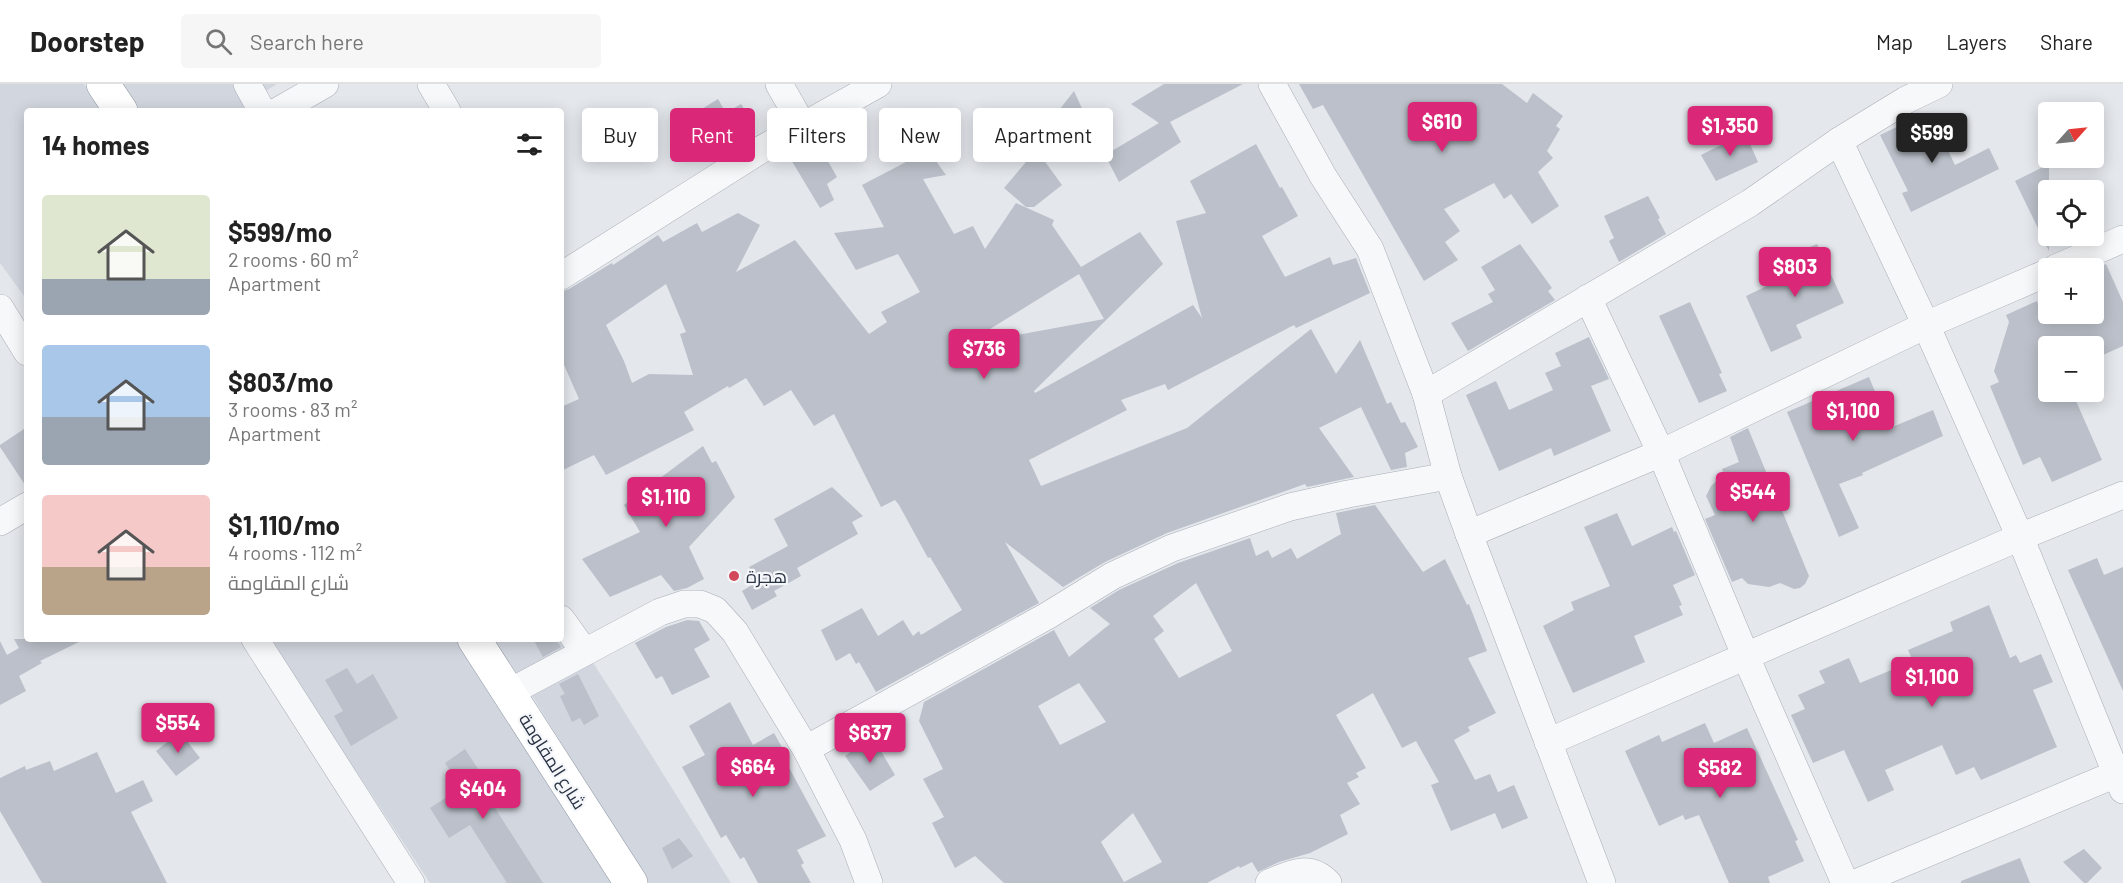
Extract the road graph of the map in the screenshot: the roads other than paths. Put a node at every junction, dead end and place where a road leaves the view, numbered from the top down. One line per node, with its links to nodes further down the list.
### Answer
1 (103, 84): 9 (highway)
2 (246, 84): 10 (street)
3 (325, 84): 11 (street)
4 (431, 84): 12 (street)
5 (779, 84): 13 (street)
6 (878, 84): 14 (street)
7 (1272, 84): 25 (street)
8 (1939, 84): 15 (street)
9 (119, 108)
10 (260, 108)
11 (283, 108)
12 (445, 108)
13 (793, 108)
14 (835, 108)
15 (1839, 141): 21 (street); 23 (street)
16 (767, 147): 19 (street)
17 (2123, 239): 18 (street)
18 (2079, 258)
19 (564, 274)
20 (2038, 277): 23 (street)
21 (1588, 298): 25 (street); 26 (street)
22 (0, 308): 24 (street)
23 (1926, 325): 26 (street); 32 (street)
24 (24, 347)
25 (1426, 394): 27 (street)
26 (1662, 453): 31 (street); 37 (street)
27 (1448, 476): 31 (street); 40 (street)
28 (2123, 495): 32 (street)
29 (24, 508): 30 (street)
30 (0, 522)
31 (1469, 534): 39 (street)
32 (2020, 537): 37 (street); 41 (street)
33 (564, 623): 36 (street)
34 (257, 642): 42 (street)
35 (476, 642): 38 (highway, شارع المقاومة)
36 (584, 651): 38 (street); 40 (street)
37 (1746, 657): 39 (street); 48 (street)
38 (510, 692): 43 (highway, شارع المقاومة)
39 (1548, 742): 47 (street)
40 (806, 749): 44 (street)
41 (2120, 778): 49 (street)
42 (411, 883)
43 (631, 883)
44 (869, 883)
45 (1269, 883): 46 (street)
46 (1328, 883)
47 (1602, 883)
48 (1845, 883)
49 (1856, 883)

